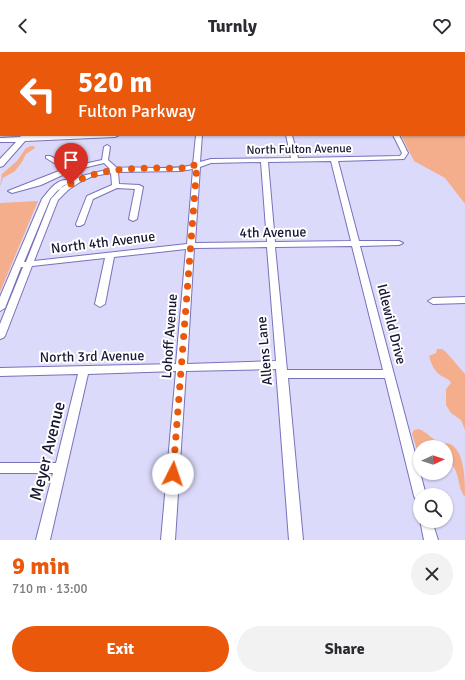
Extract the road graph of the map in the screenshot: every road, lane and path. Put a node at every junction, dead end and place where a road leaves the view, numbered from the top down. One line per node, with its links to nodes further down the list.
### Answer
1 (68, 136): 5 (main road)
2 (199, 136): 14 (street, Lohoff Avenue)
3 (289, 136): 10 (street)
4 (396, 136): 11 (street, North Fulton Avenue)
5 (20, 137): 6 (main road); 8 (main road); 13 (main road)
6 (0, 140)
7 (107, 147): 15 (street)
8 (0, 156)
9 (48, 157): 16 (street)
10 (295, 159): 11 (street, North Fulton Avenue); 12 (street, North Fulton Avenue)
11 (334, 159): 24 (street, Idlewild Drive)
12 (264, 160): 14 (street, North Fulton Avenue); 23 (street, Allens Lane)
13 (0, 164)
14 (197, 164): 15 (street, North Fulton Avenue); 25 (street, Lohoff Avenue)
15 (111, 166): 16 (street); 17 (street); 18 (street); 27 (street)
16 (70, 169): 17 (street); 19 (street)
17 (79, 174): 28 (street)
18 (116, 186): 20 (street); 21 (street)
19 (12, 190)
20 (133, 219)
21 (80, 224)
22 (399, 243): 24 (street)
23 (270, 244): 24 (street, 4th Avenue); 25 (street, 4th Avenue); 35 (street, Allens Lane)
24 (356, 244): 38 (street, Idlewild Drive)
25 (191, 246): 26 (street, North 4th Avenue); 34 (street, Lohoff Avenue)
26 (110, 255): 27 (street, North 4th Avenue); 31 (street)
27 (29, 264): 28 (street, North 4th Avenue); 33 (street)
28 (19, 265): 32 (street)
29 (433, 301): 30 (street)
30 (465, 302)
31 (100, 304)
32 (0, 308)
33 (0, 336)
34 (181, 368): 35 (street, North 3rd Avenue); 36 (street, North 3rd Avenue); 44 (street, Lohoff Avenue)
35 (281, 369): 38 (street, North 3rd Avenue); 45 (street, Allens Lane)
36 (84, 370): 37 (street, North 3rd Avenue); 40 (street, Meyer Avenue)
37 (0, 372)
38 (389, 374): 41 (street, Idlewild Drive)
39 (0, 468): 40 (street)
40 (60, 468): 43 (street, Meyer Avenue)
41 (418, 488)
42 (428, 528): 46 (street)
43 (43, 540)
44 (168, 540)
45 (296, 540)
46 (431, 540)

